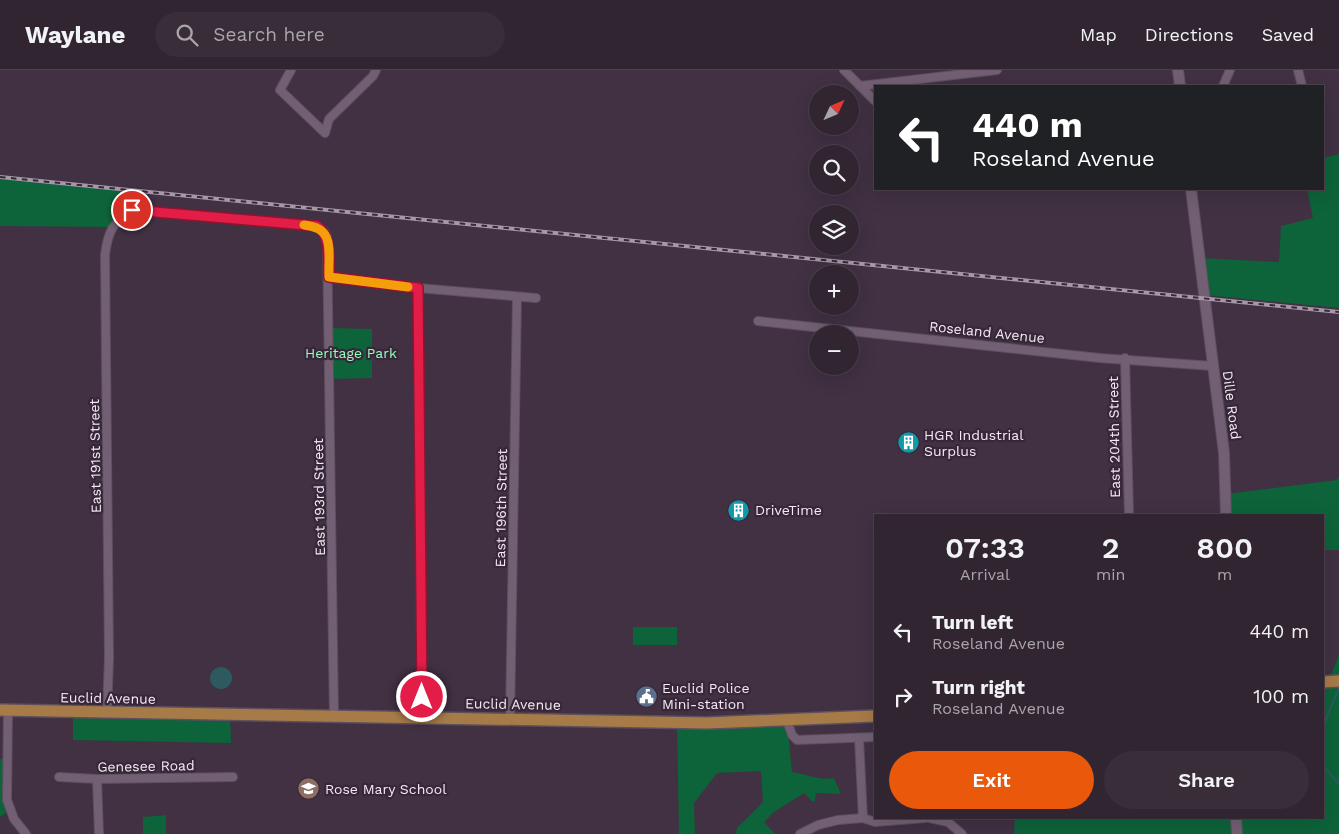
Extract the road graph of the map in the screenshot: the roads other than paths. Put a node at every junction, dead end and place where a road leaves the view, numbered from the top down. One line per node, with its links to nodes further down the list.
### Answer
1 (291, 70): 2 (street)
2 (376, 70)
3 (844, 70): 11 (street)
4 (997, 70): 11 (street)
5 (1178, 70): 8 (street)
6 (1230, 70): 9 (street)
7 (1298, 70): 10 (street)
8 (1180, 85)
9 (1223, 85)
10 (1302, 85)
11 (860, 86): 12 (street)
12 (874, 100)
13 (1192, 190): 20 (street, Dille Road)
14 (329, 277): 15 (street); 24 (street, East 191st Street); 27 (street, East 193rd Street)
15 (418, 288): 16 (street); 26 (street)
16 (517, 296): 17 (street); 28 (street, East 196th Street)
17 (536, 298)
18 (758, 321): 19 (street, Roseland Avenue)
19 (1125, 358): 20 (street, Roseland Avenue); 21 (street, East 204th Street)
20 (1213, 366): 22 (street, Dille Road)
21 (1129, 514)
22 (1226, 514)
23 (4, 710): 24 (main road, Euclid Avenue); 39 (street)
24 (108, 712): 27 (main road, Euclid Avenue)
25 (874, 716): 29 (main road, Euclid Avenue)
26 (422, 717): 27 (main road, Euclid Avenue); 28 (main road, Euclid Avenue)
27 (334, 718)
28 (510, 720): 29 (main road, Euclid Avenue)
29 (787, 721): 31 (street)
30 (874, 737): 31 (street)
31 (860, 738): 35 (street)
32 (59, 777): 34 (street, Genesee Road)
33 (233, 777): 34 (street, Genesee Road)
34 (97, 779): 40 (street)
35 (863, 818): 36 (street); 41 (street)
36 (912, 819)
37 (934, 819): 42 (street)
38 (1236, 819): 43 (street)
39 (26, 834)
40 (99, 834)
41 (800, 834)
42 (962, 834)
43 (1237, 834)

